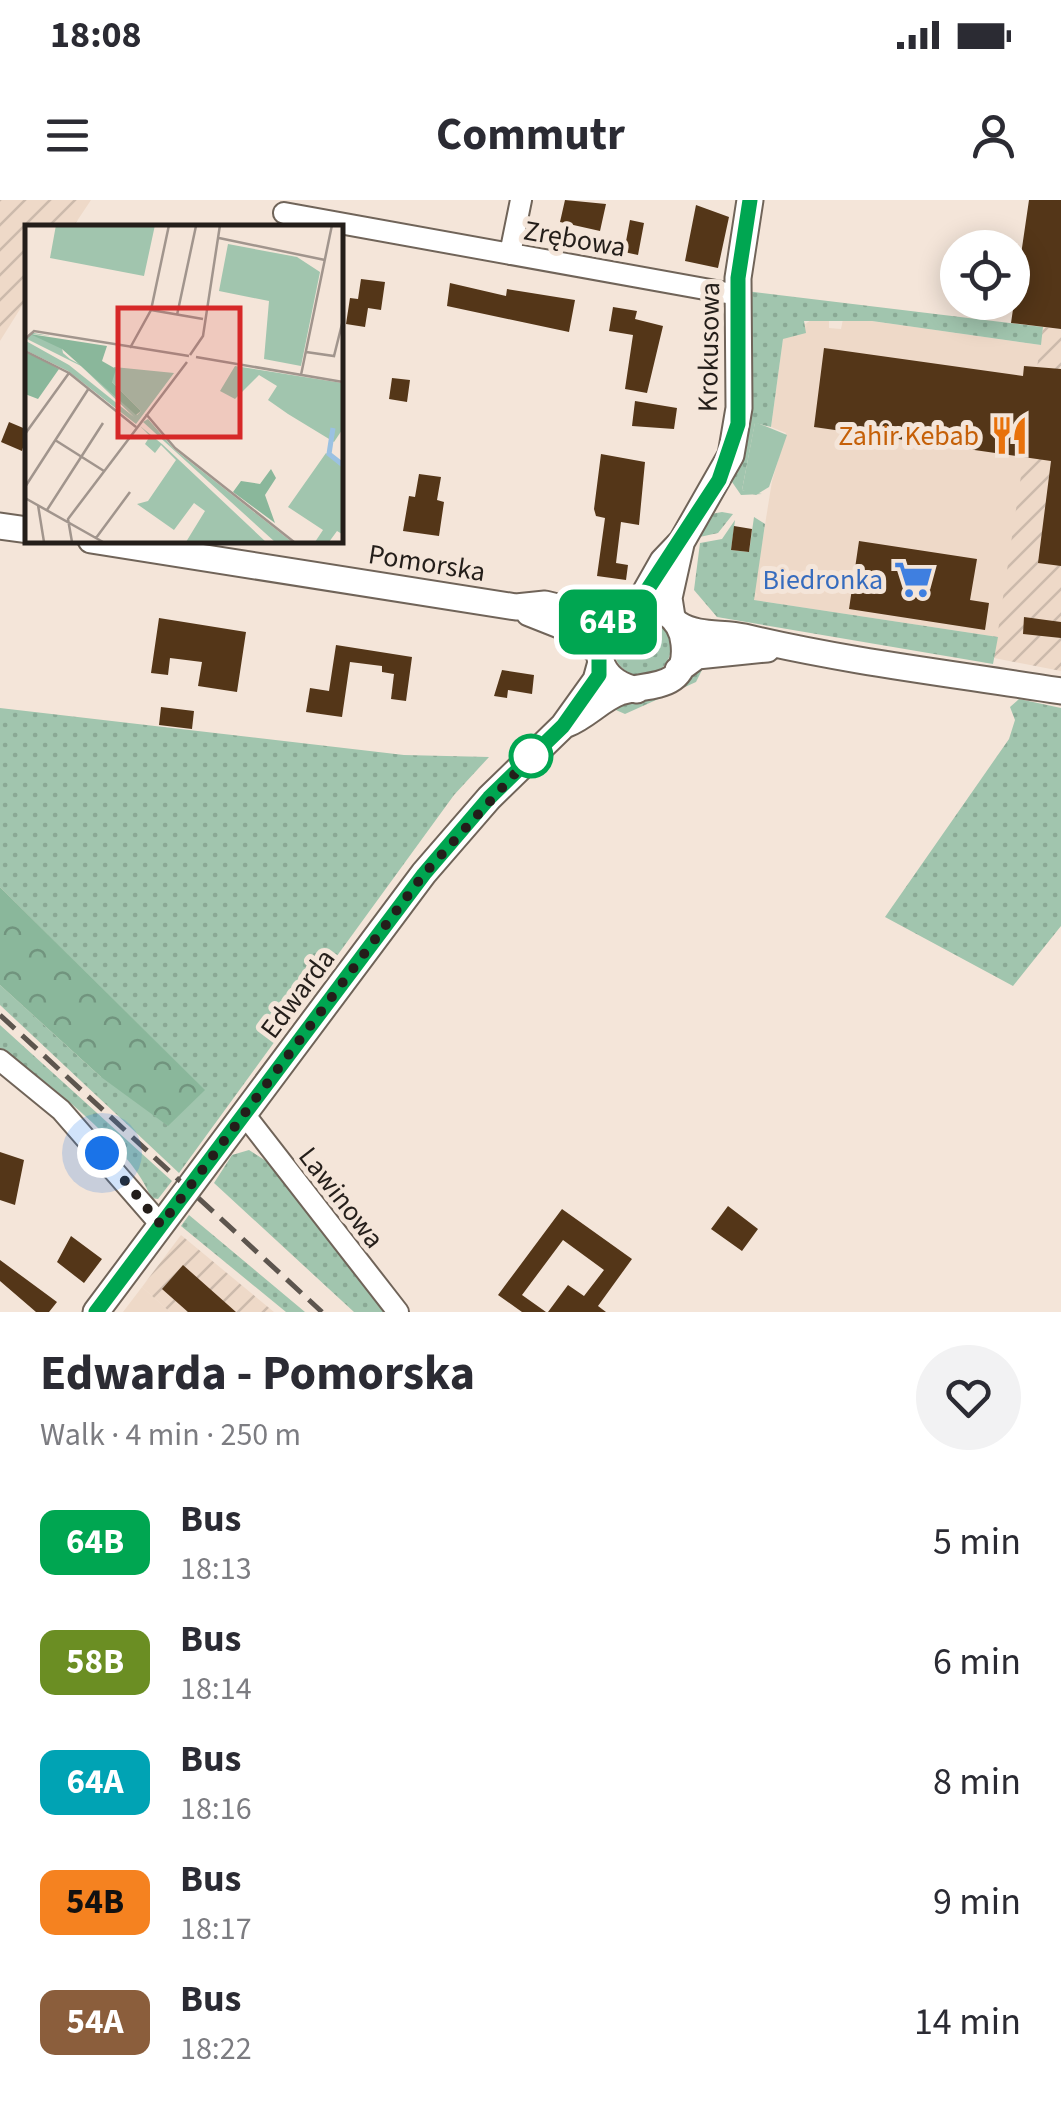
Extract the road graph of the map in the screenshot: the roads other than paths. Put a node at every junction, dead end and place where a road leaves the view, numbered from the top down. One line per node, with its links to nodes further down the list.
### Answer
1 (521, 200): 4 (street)
2 (750, 200): 5 (street, Krokusowa)
3 (282, 213): 4 (street, Zrębowa)
4 (510, 254): 5 (street, Zrębowa)
5 (738, 295): 8 (street, Krokusowa)
6 (0, 526): 7 (street)
7 (25, 530)
8 (682, 541): 11 (street, Krokusowa); 12 (street, Krokusowa)
9 (109, 542): 10 (street, Pomorska)
10 (516, 606): 11 (street, Pomorska); 14 (street, Pomorska)
11 (623, 610): 12 (street); 14 (street)
12 (675, 621): 13 (street); 15 (street)
13 (782, 648): 15 (street); 17 (street)
14 (600, 658): 16 (street); 18 (street, Edwarda)
15 (678, 670): 16 (street)
16 (638, 690): 18 (street, Edwarda)
17 (1061, 691)
18 (563, 726): 20 (street, Edwarda)
19 (0, 1060): 21 (street)
20 (244, 1114): 21 (street, Edwarda); 23 (street, Lawinowa)
21 (161, 1225): 22 (street, Edwarda)
22 (96, 1312)
23 (398, 1312)

